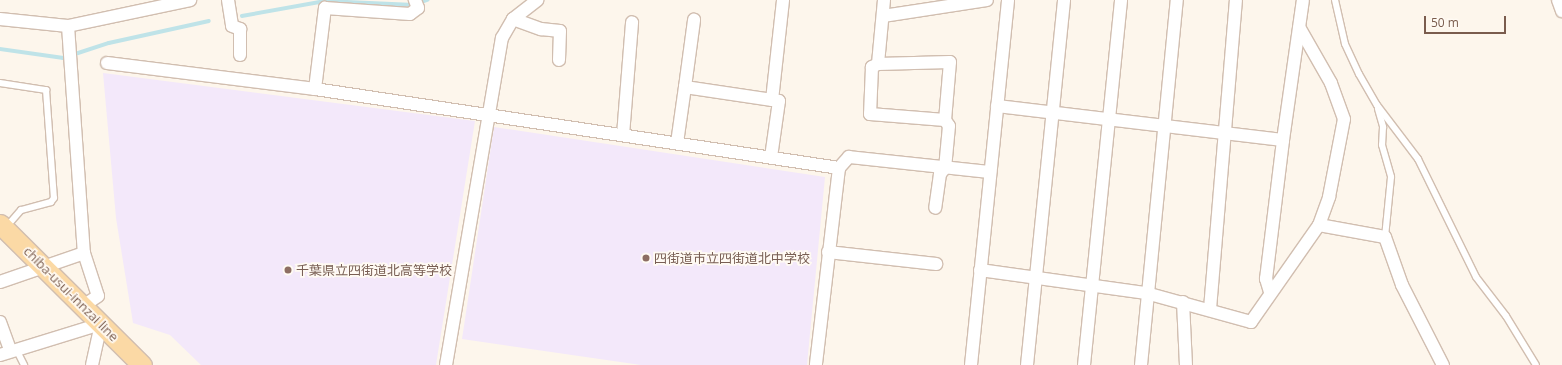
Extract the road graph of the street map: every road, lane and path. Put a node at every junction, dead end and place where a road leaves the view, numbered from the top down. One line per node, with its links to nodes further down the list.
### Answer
1 (190, 0): 22 (street)
2 (228, 0): 24 (street)
3 (537, 0): 19 (street)
4 (783, 0): 31 (street)
5 (884, 0): 17 (street)
6 (987, 0): 17 (street)
7 (1008, 0): 33 (street)
8 (1064, 0): 34 (street)
9 (1121, 0): 36 (street)
10 (1177, 0): 38 (street)
11 (1236, 0): 39 (street)
12 (1303, 0): 23 (street)
13 (1335, 0): 32 (lane)
14 (1558, 0): 16 (street)
15 (416, 3): 30 (street)
16 (1562, 11)
17 (883, 16): 27 (street)
18 (0, 19): 22 (street)
19 (513, 19): 25 (street); 35 (street)
20 (694, 20): 29 (street)
21 (632, 22): 40 (street)
22 (68, 26): 52 (street)
23 (1299, 27): 41 (street); 49 (street)
24 (240, 55)
25 (559, 60)
26 (107, 63): 30 (street)
27 (878, 64): 37 (street); 37 (street)
28 (0, 83): 48 (lane)
29 (685, 87): 31 (street); 42 (street)
30 (315, 89): 35 (street)
31 (772, 100): 43 (street)
32 (1377, 105): 50 (lane); 78 (lane)
33 (996, 106): 34 (street); 46 (street)
34 (1052, 111): 36 (street); 56 (street)
35 (487, 115): 40 (street); 70 (street)
36 (1106, 118): 38 (street); 58 (street)
37 (945, 120): 45 (street)
38 (1164, 126): 39 (street); 60 (street)
39 (1226, 134): 41 (street); 63 (street)
40 (623, 135): 42 (street)
41 (1283, 140): 59 (street)
42 (677, 143): 43 (street)
43 (771, 157): 44 (street)
44 (839, 168): 45 (street); 51 (street)
45 (945, 168): 46 (street); 47 (street)
46 (990, 172): 55 (street)
47 (935, 208)
48 (2, 226): 54 (main road, chiba-usui-innzai line)
49 (1319, 226): 50 (street); 59 (street)
50 (1385, 237): 77 (street)
51 (828, 252): 53 (street); 71 (street)
52 (84, 253): 54 (street); 62 (street)
53 (936, 264)
54 (43, 266): 57 (street); 62 (main road, chiba-usui-innzai line)
55 (980, 270): 56 (street); 72 (street)
56 (1036, 278): 58 (street); 73 (street)
57 (0, 282)
58 (1092, 284): 60 (street); 74 (street)
59 (1270, 292): 63 (street)
60 (1146, 293): 61 (street); 75 (street)
61 (1183, 302): 63 (street); 76 (street)
62 (82, 306): 65 (main road, chiba-usui-innzai line)
63 (1210, 309)
64 (0, 322): 66 (street)
65 (101, 324): 66 (street); 68 (street); 69 (main road, chiba-usui-innzai line)
66 (9, 351): 67 (lane)
67 (24, 365)
68 (92, 365)
69 (142, 365)
70 (446, 365)
71 (816, 365)
72 (972, 365)
73 (1027, 365)
74 (1084, 365)
75 (1141, 365)
76 (1186, 365)
77 (1443, 365)
78 (1536, 365)

